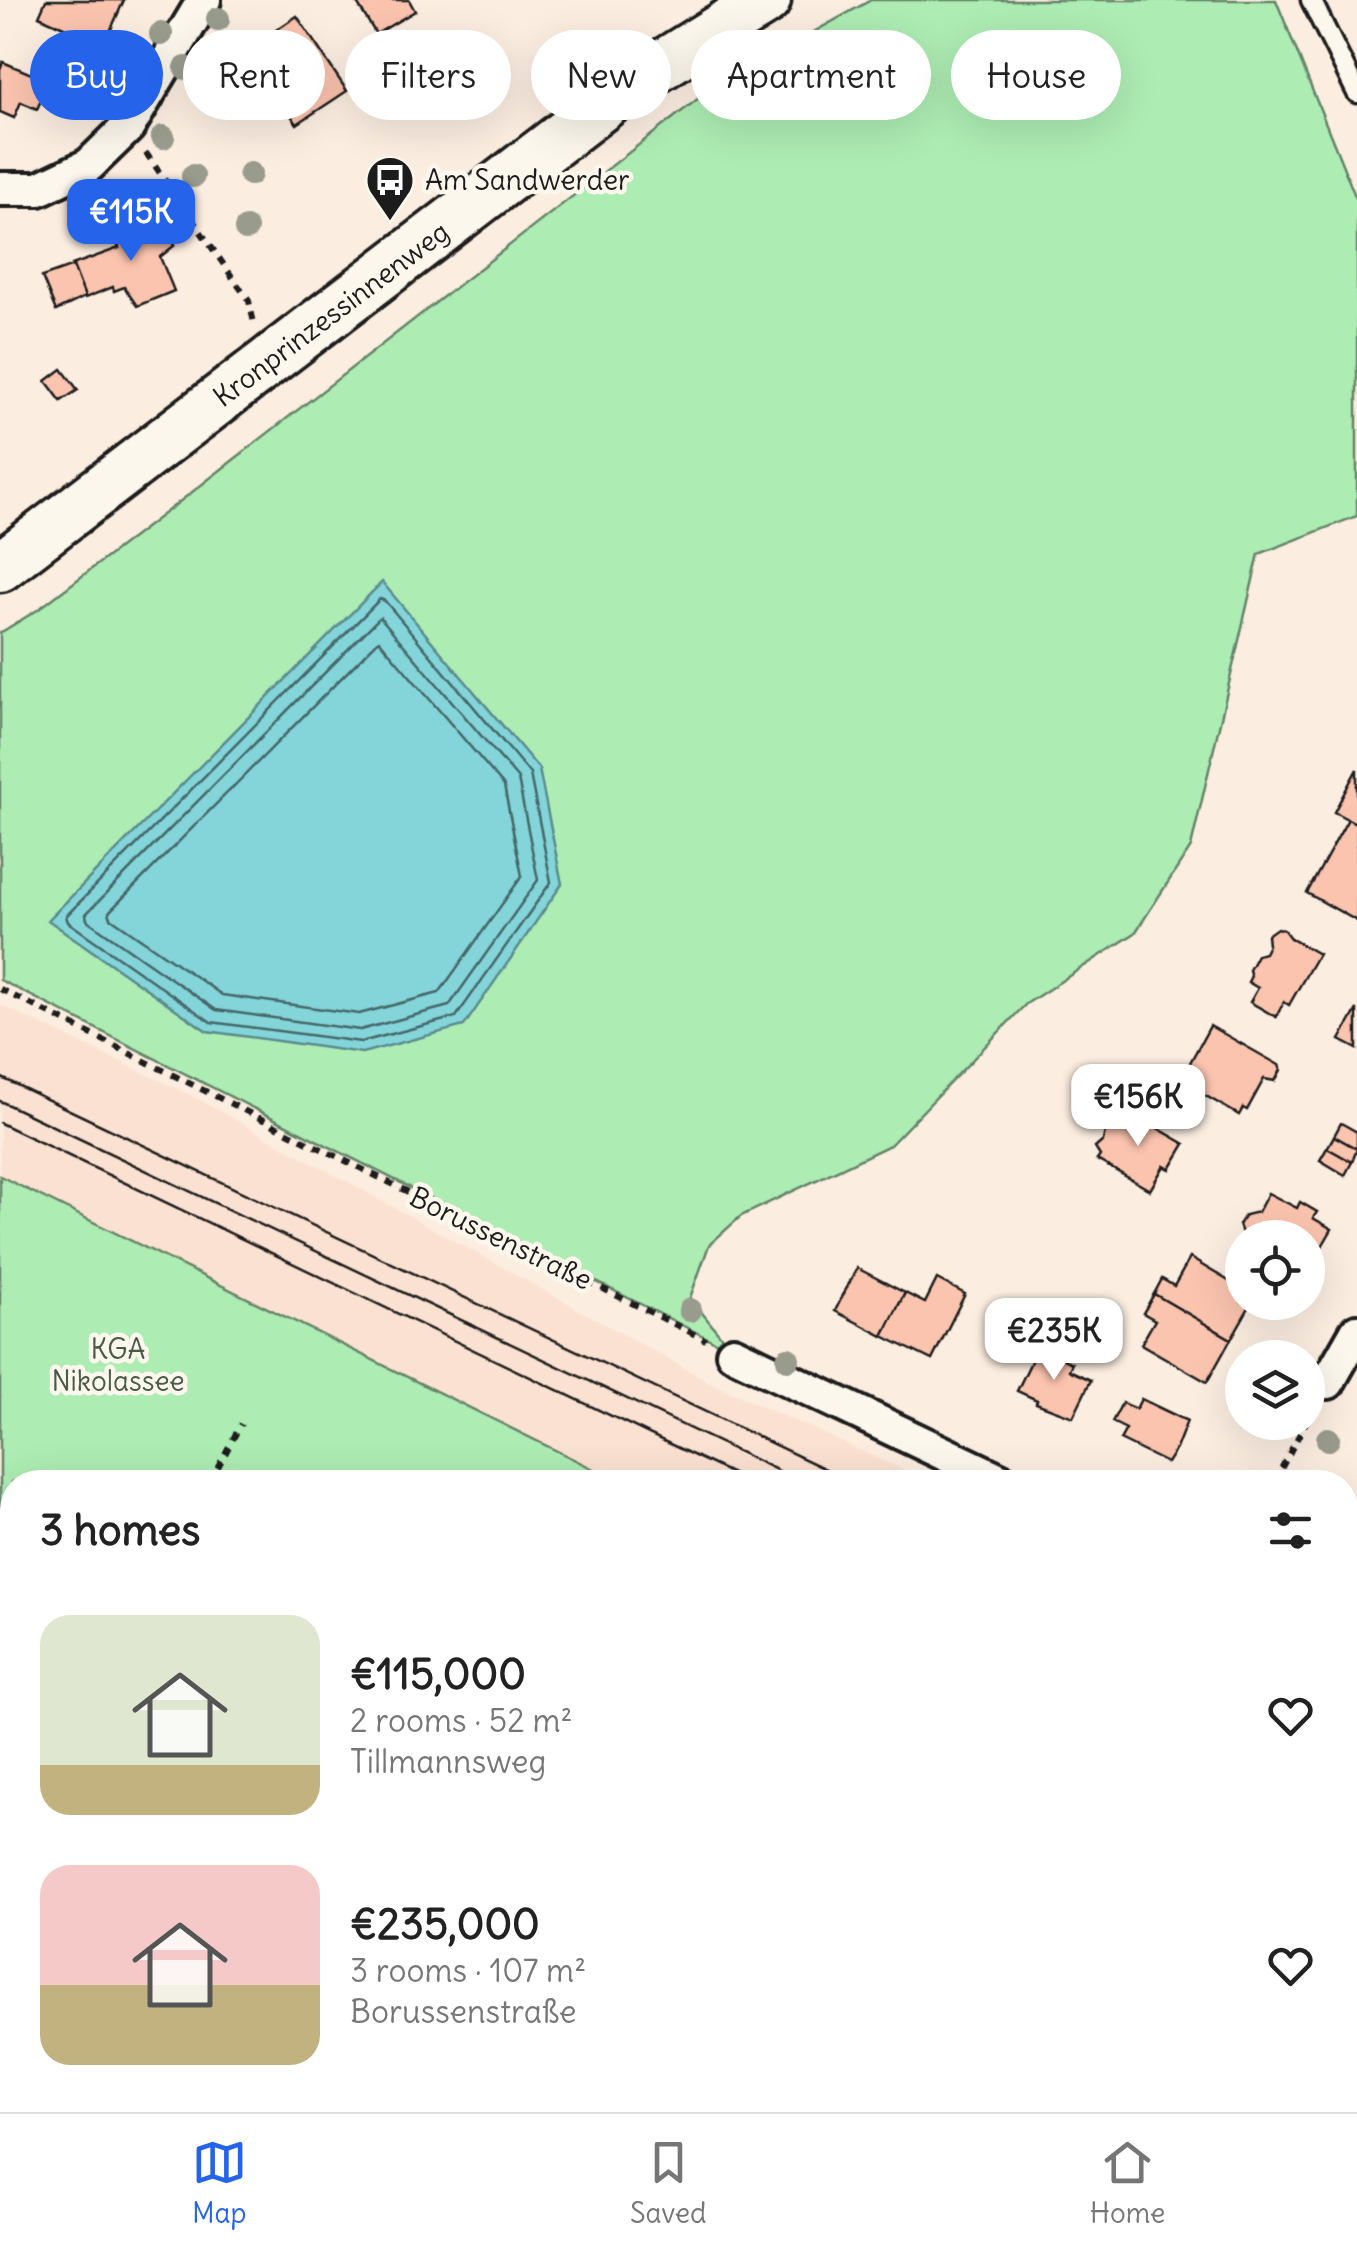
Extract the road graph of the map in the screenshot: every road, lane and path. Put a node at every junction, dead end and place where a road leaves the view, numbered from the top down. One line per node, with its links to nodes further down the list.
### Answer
1 (204, 0): 5 (street)
2 (766, 0): 8 (main road, Kronprinzessinnenweg)
3 (1310, 0): 4 (lane)
4 (1357, 93)
5 (128, 127): 6 (street); 7 (path)
6 (0, 189)
7 (248, 302)
8 (0, 567)
9 (0, 989): 11 (path, Borussenstraße)
10 (1357, 1331): 12 (street)
11 (733, 1353): 16 (street)
12 (1328, 1382)
13 (241, 1424): 15 (path)
14 (1296, 1440): 17 (path)
15 (216, 1470)
16 (979, 1470)
17 (1280, 1470)

